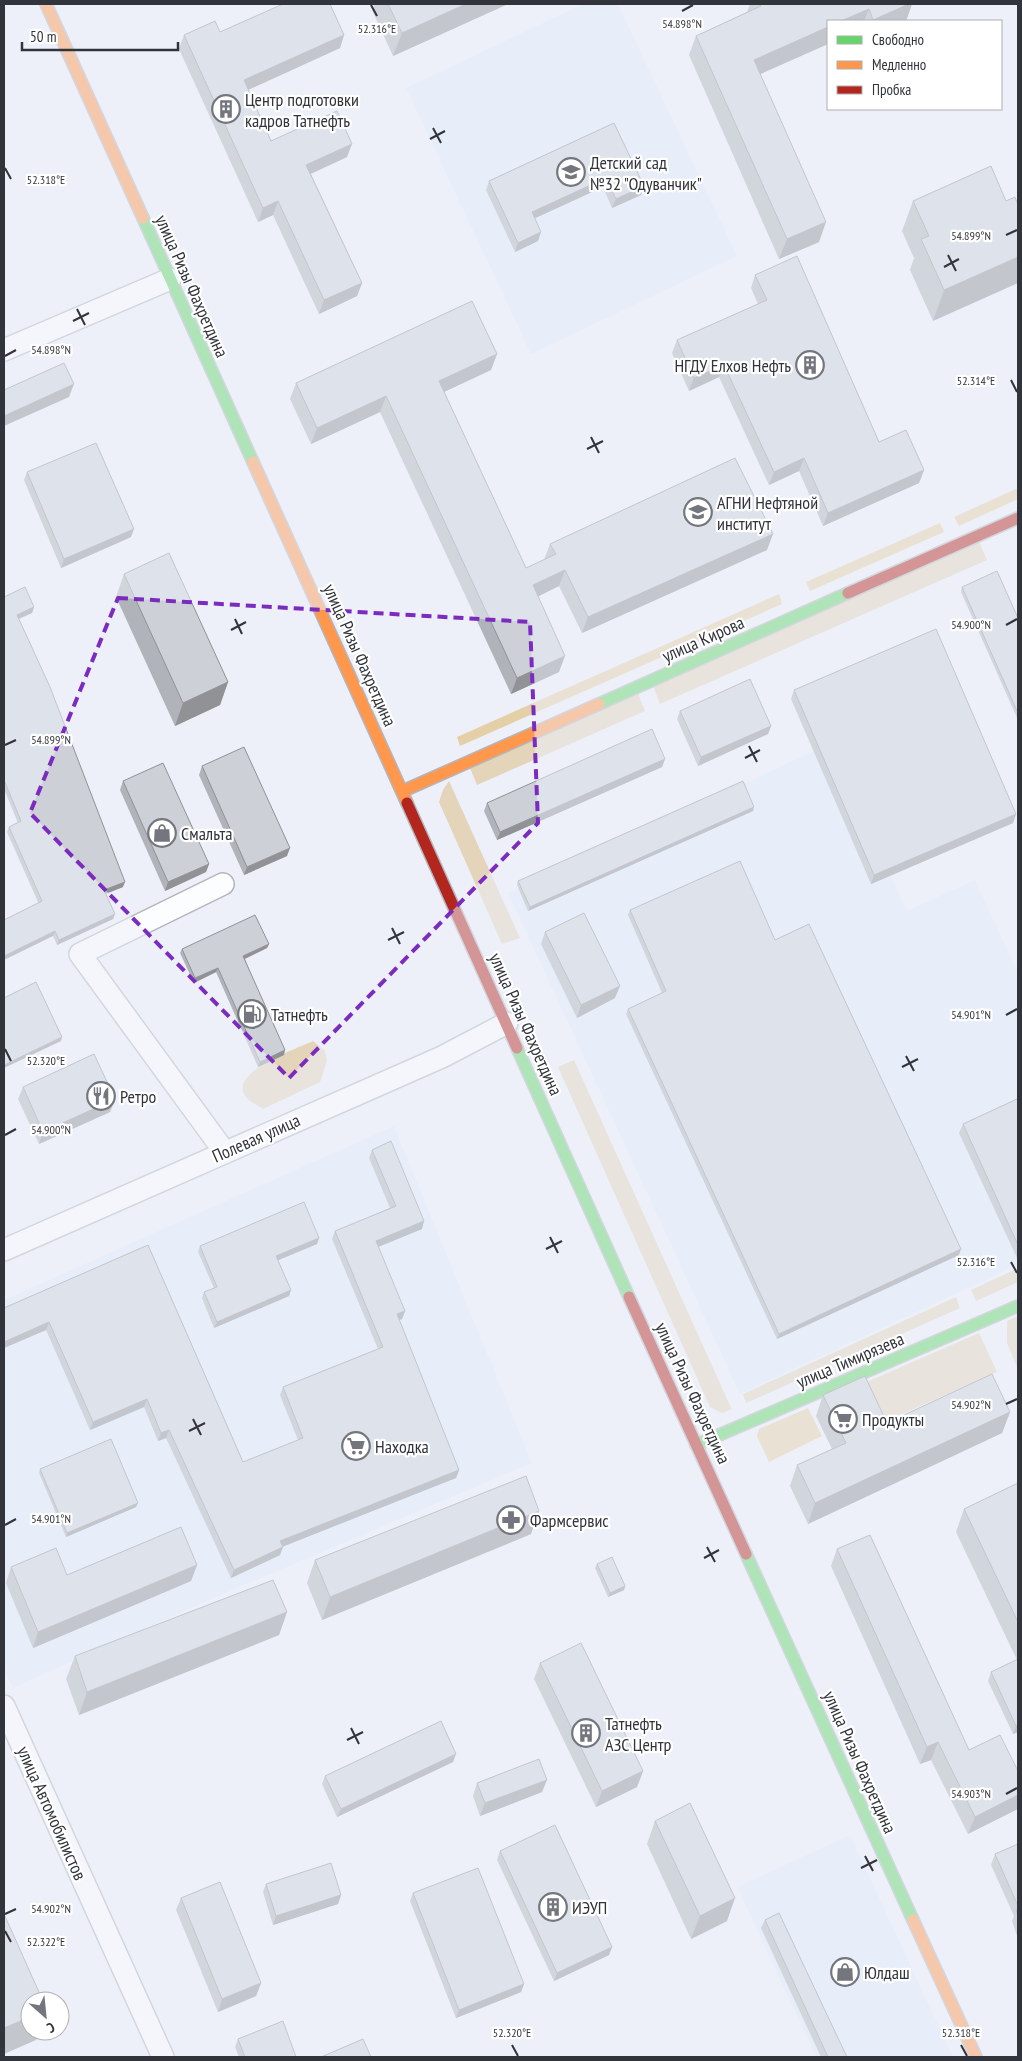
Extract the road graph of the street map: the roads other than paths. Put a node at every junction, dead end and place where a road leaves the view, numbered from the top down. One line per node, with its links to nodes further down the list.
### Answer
1 (46, 4): 2 (main road, улица Ризы Фахретдина)
2 (170, 279): 3 (street); 5 (main road, улица Ризы Фахретдина)
3 (4, 350)
4 (1018, 518): 5 (main road, улица Кирова)
5 (402, 791): 7 (main road, улица Ризы Фахретдина)
6 (223, 884): 8 (street)
7 (507, 1023): 8 (street, Полевая улица); 11 (main road, улица Ризы Фахретдина)
8 (222, 1152): 9 (street, Полевая улица)
9 (4, 1250)
10 (1018, 1306): 11 (main road, улица Тимирязева)
11 (696, 1446): 14 (main road, улица Ризы Фахретдина)
12 (4, 1706): 13 (street, улица Автомобилистов)
13 (163, 2057)
14 (976, 2057)

